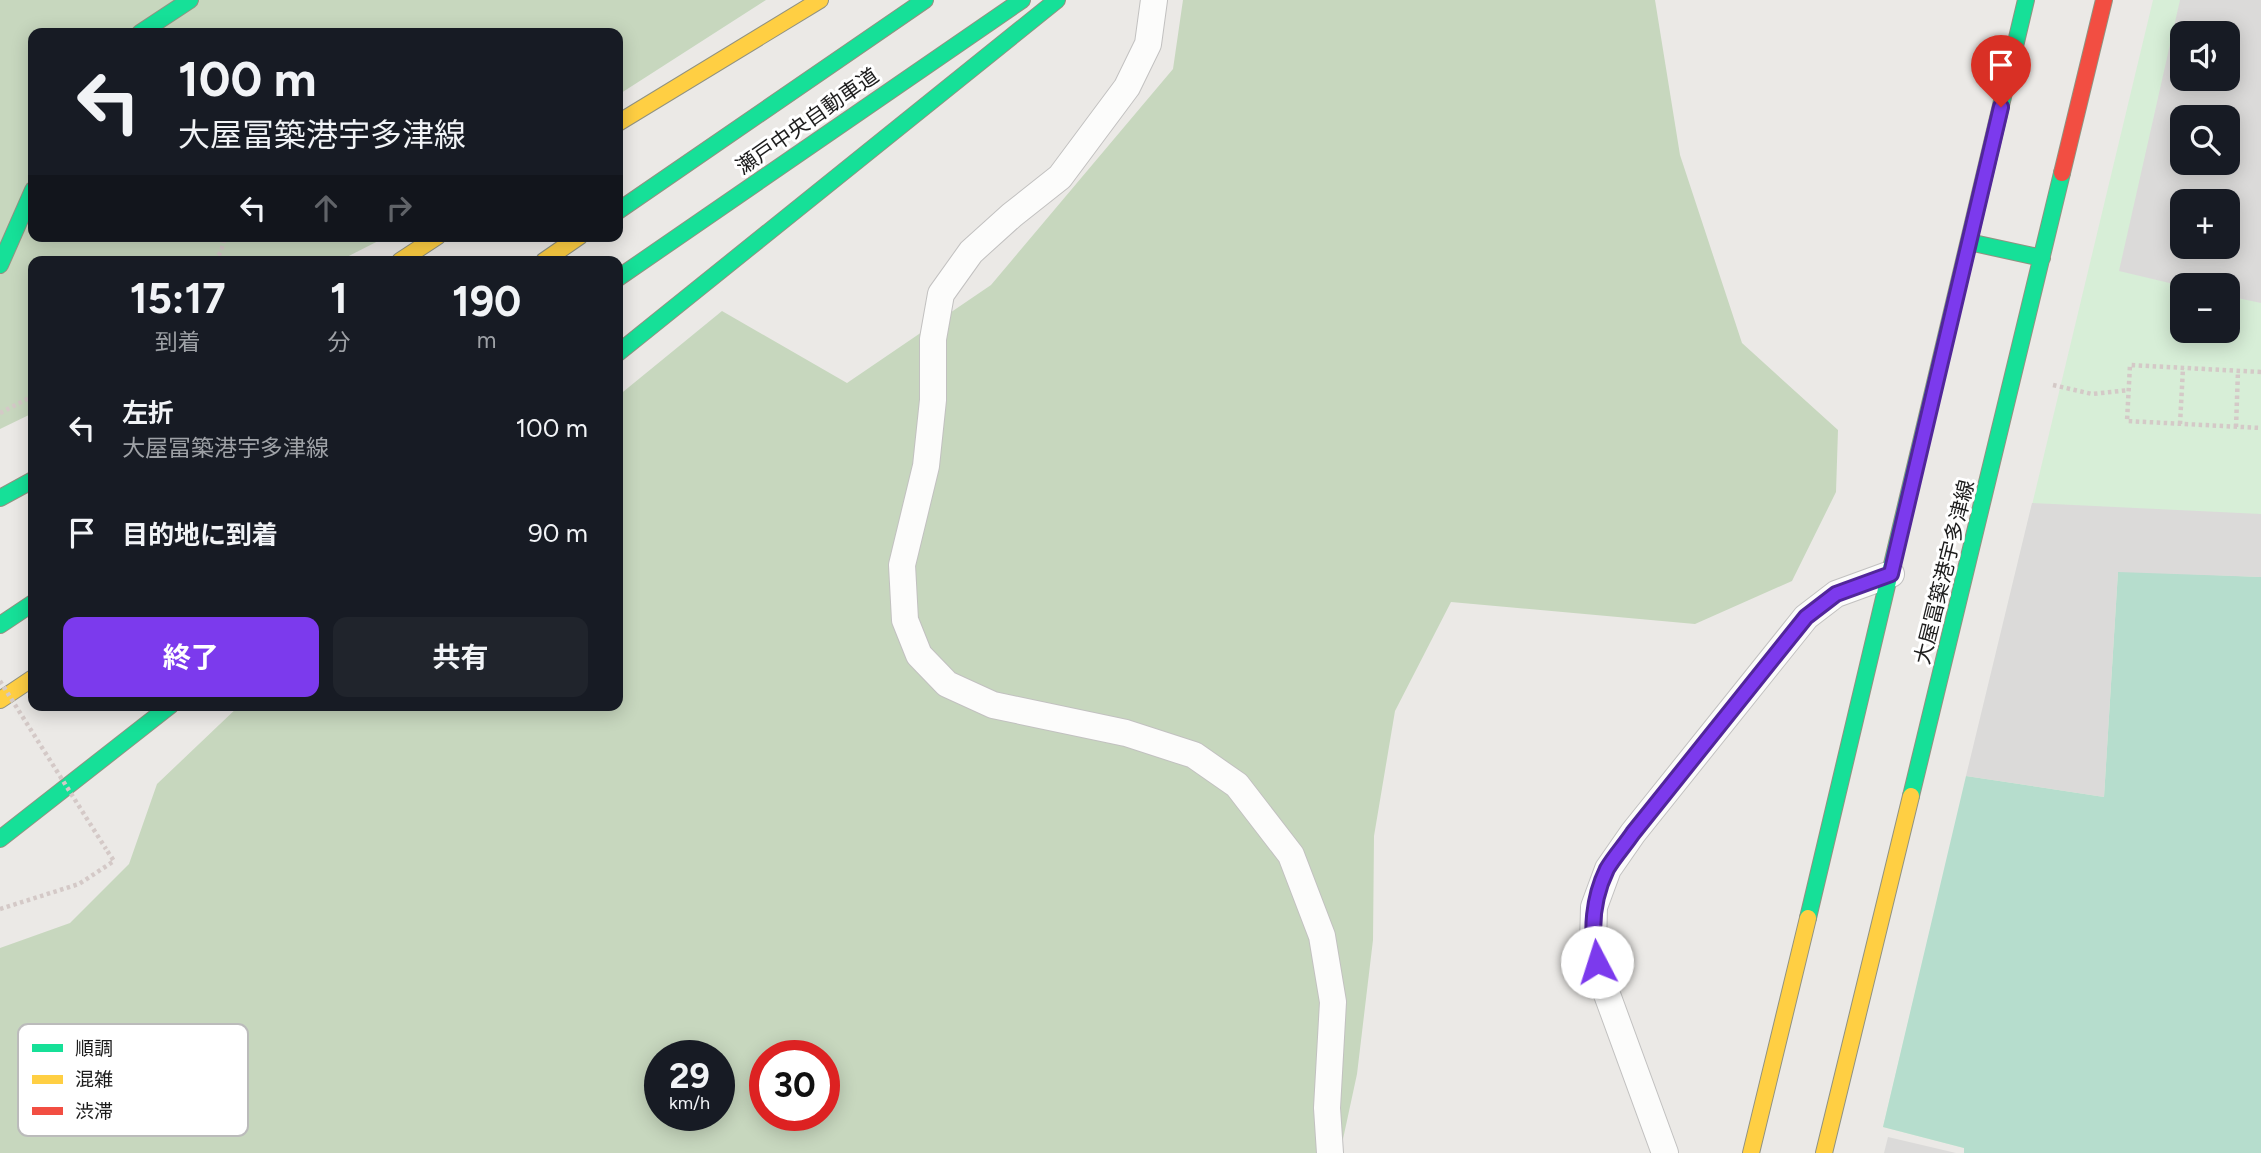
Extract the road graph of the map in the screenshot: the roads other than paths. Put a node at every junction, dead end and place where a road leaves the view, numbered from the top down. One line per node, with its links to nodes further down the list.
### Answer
1 (190, 0): 9 (main road)
2 (820, 0): 10 (main road)
3 (925, 0): 12 (main road, 瀬戸中央自動車道)
4 (1022, 0): 20 (main road, 瀬戸中央自動車道)
5 (1058, 0): 21 (main road)
6 (1154, 0): 31 (street)
7 (2026, 0): 15 (main road)
8 (2104, 0): 18 (main road, 大屋冨築港宇多津線)
9 (147, 28)
10 (623, 120)
11 (28, 201): 19 (main road)
12 (623, 208)
13 (429, 242): 16 (main road)
14 (571, 242): 17 (main road)
15 (1969, 242): 18 (main road); 24 (main road)
16 (408, 256)
17 (551, 256)
18 (2042, 258): 34 (main road, 大屋冨築港宇多津線)
19 (0, 265)
20 (623, 275)
21 (623, 349)
22 (28, 483): 23 (main road)
23 (0, 498)
24 (1891, 574): 32 (street); 33 (main road)
25 (28, 606): 26 (main road)
26 (0, 625)
27 (28, 681): 28 (main road)
28 (0, 700)
29 (163, 711): 30 (main road)
30 (0, 839)
31 (1330, 1153)
32 (1665, 1153)
33 (1751, 1153)
34 (1824, 1153)

